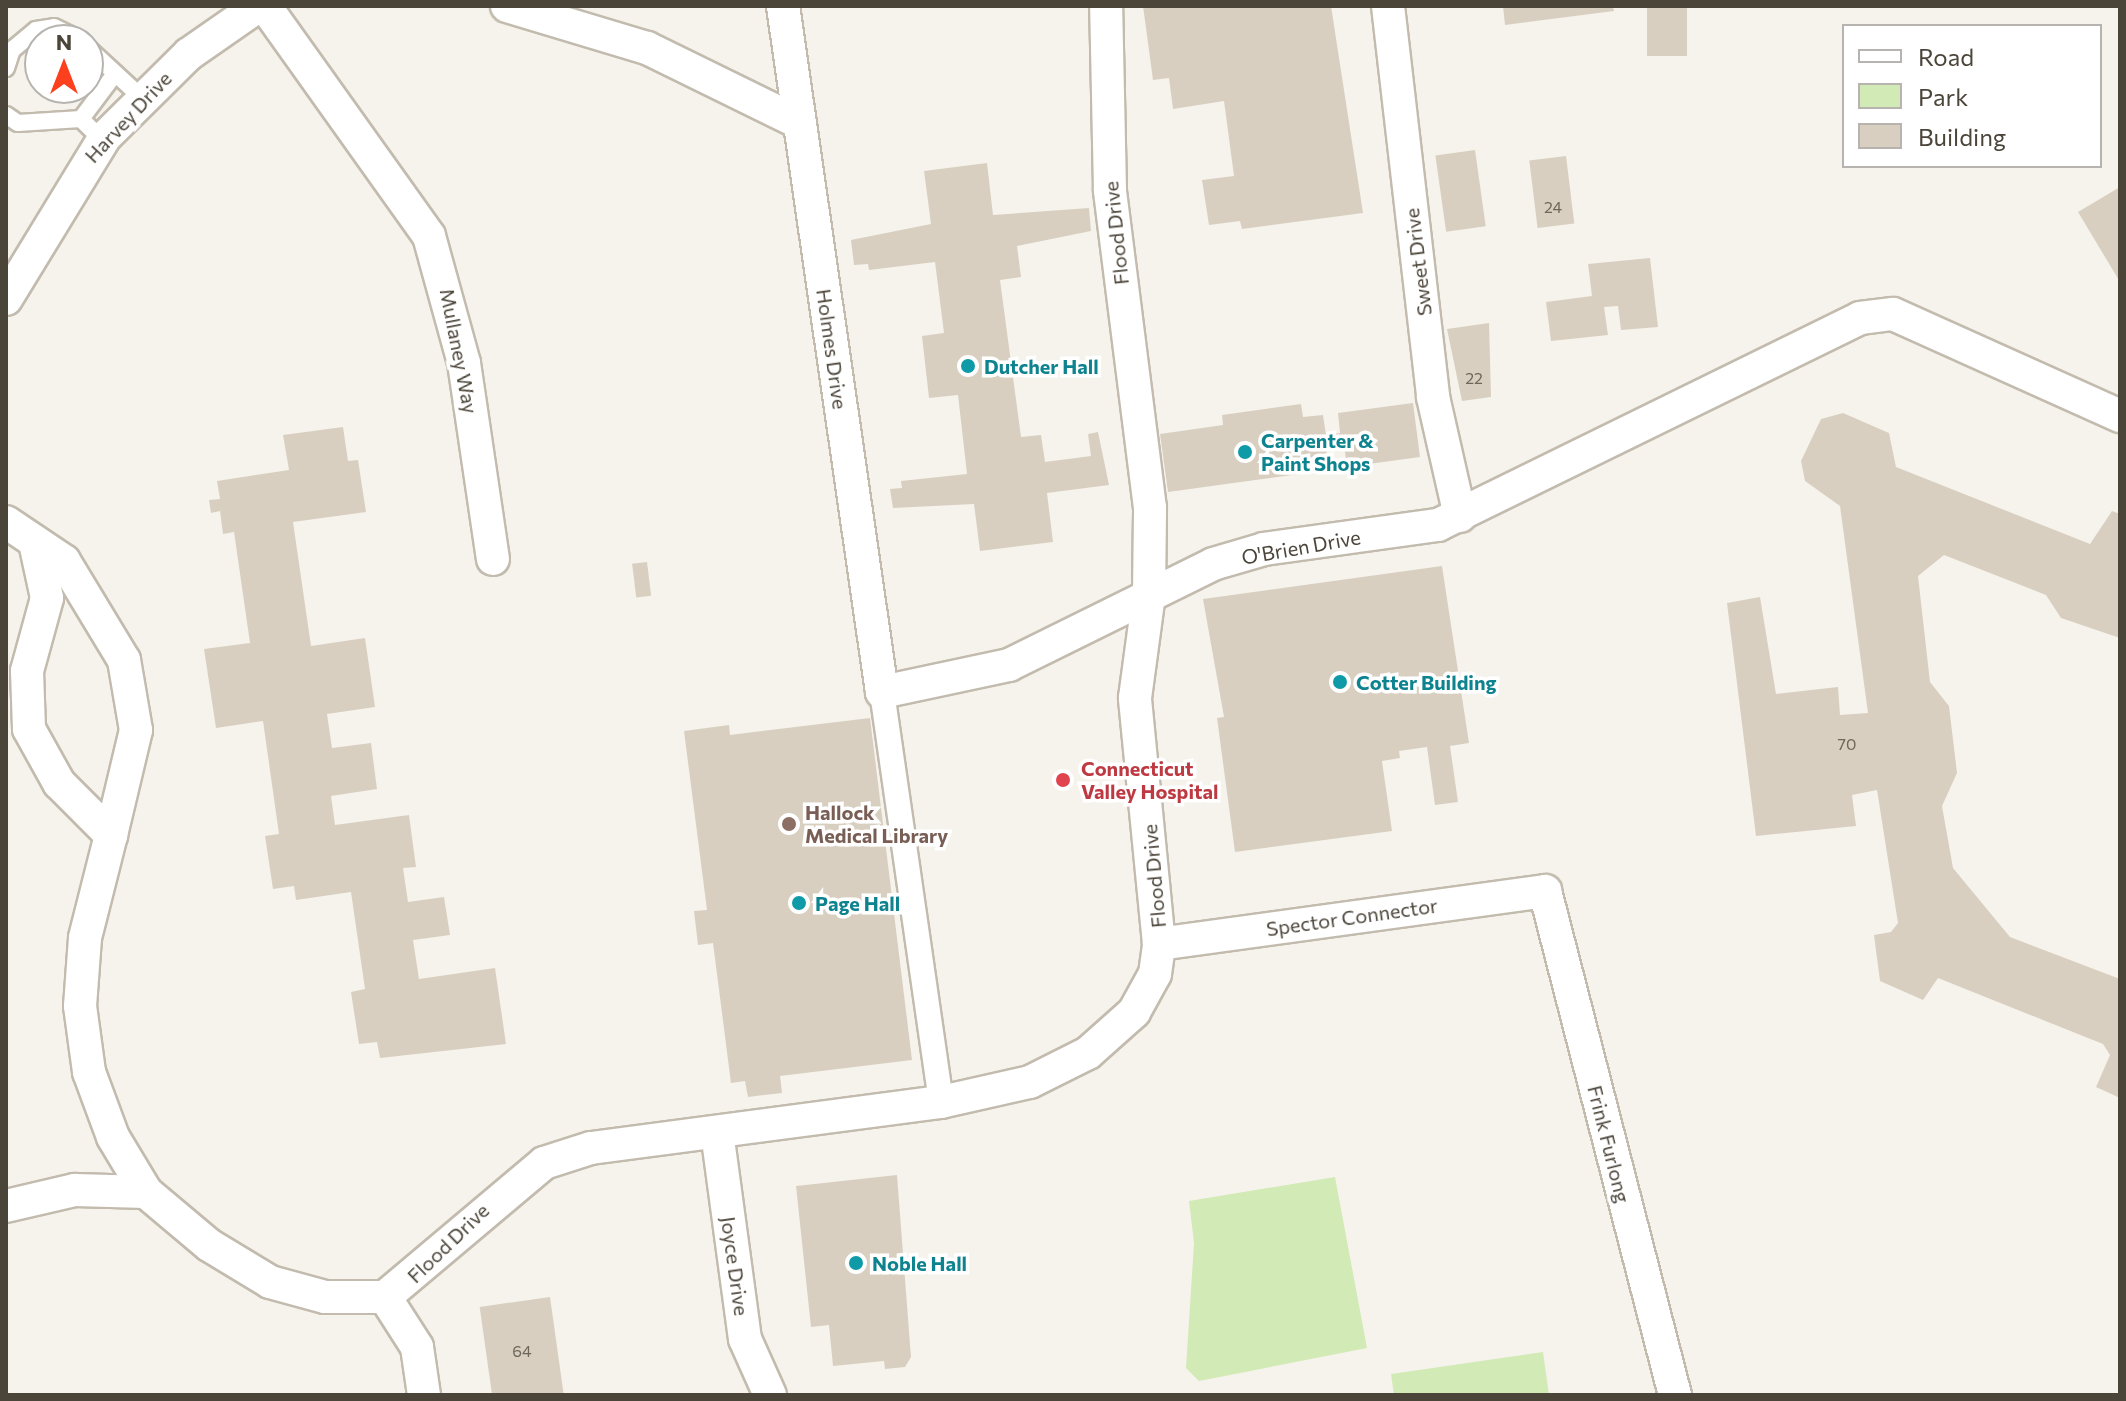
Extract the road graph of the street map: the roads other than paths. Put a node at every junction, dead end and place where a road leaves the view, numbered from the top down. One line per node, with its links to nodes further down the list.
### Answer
1 (258, 6): 11 (street, Harvey Drive)
2 (265, 6): 20 (street, Mullaney Way)
3 (507, 6): 13 (street)
4 (783, 6): 13 (street, Holmes Drive)
5 (1106, 6): 21 (street, Flood Drive)
6 (1388, 6): 17 (street, Sweet Drive)
7 (24, 40): 9 (lane)
8 (104, 65): 10 (lane)
9 (6, 68)
10 (114, 75): 11 (lane); 14 (lane)
11 (141, 97): 14 (street, Harvey Drive)
12 (6, 115): 14 (lane)
13 (800, 123): 22 (street, Holmes Drive)
14 (92, 130): 15 (street, Harvey Drive)
15 (6, 299)
16 (2120, 416): 17 (street, O'Brien Drive)
17 (1460, 516): 21 (street, O'Brien Drive)
18 (6, 522): 19 (street)
19 (36, 547): 23 (street); 23 (street)
20 (493, 559)
21 (1149, 594): 22 (street, O'Brien Drive); 25 (street, Flood Drive)
22 (882, 692): 26 (street)
23 (111, 835): 28 (street)
24 (1545, 891): 25 (street, Spector Connector); 33 (street, Frink Furlong)
25 (1159, 944): 26 (street, Flood Drive)
26 (941, 1102): 27 (street, Flood Drive)
27 (717, 1132): 30 (street, Flood Drive); 32 (street, Joyce Drive)
28 (146, 1192): 29 (street); 30 (street)
29 (6, 1206)
30 (385, 1297): 31 (street)
31 (424, 1395)
32 (770, 1395)
33 (1675, 1395)

